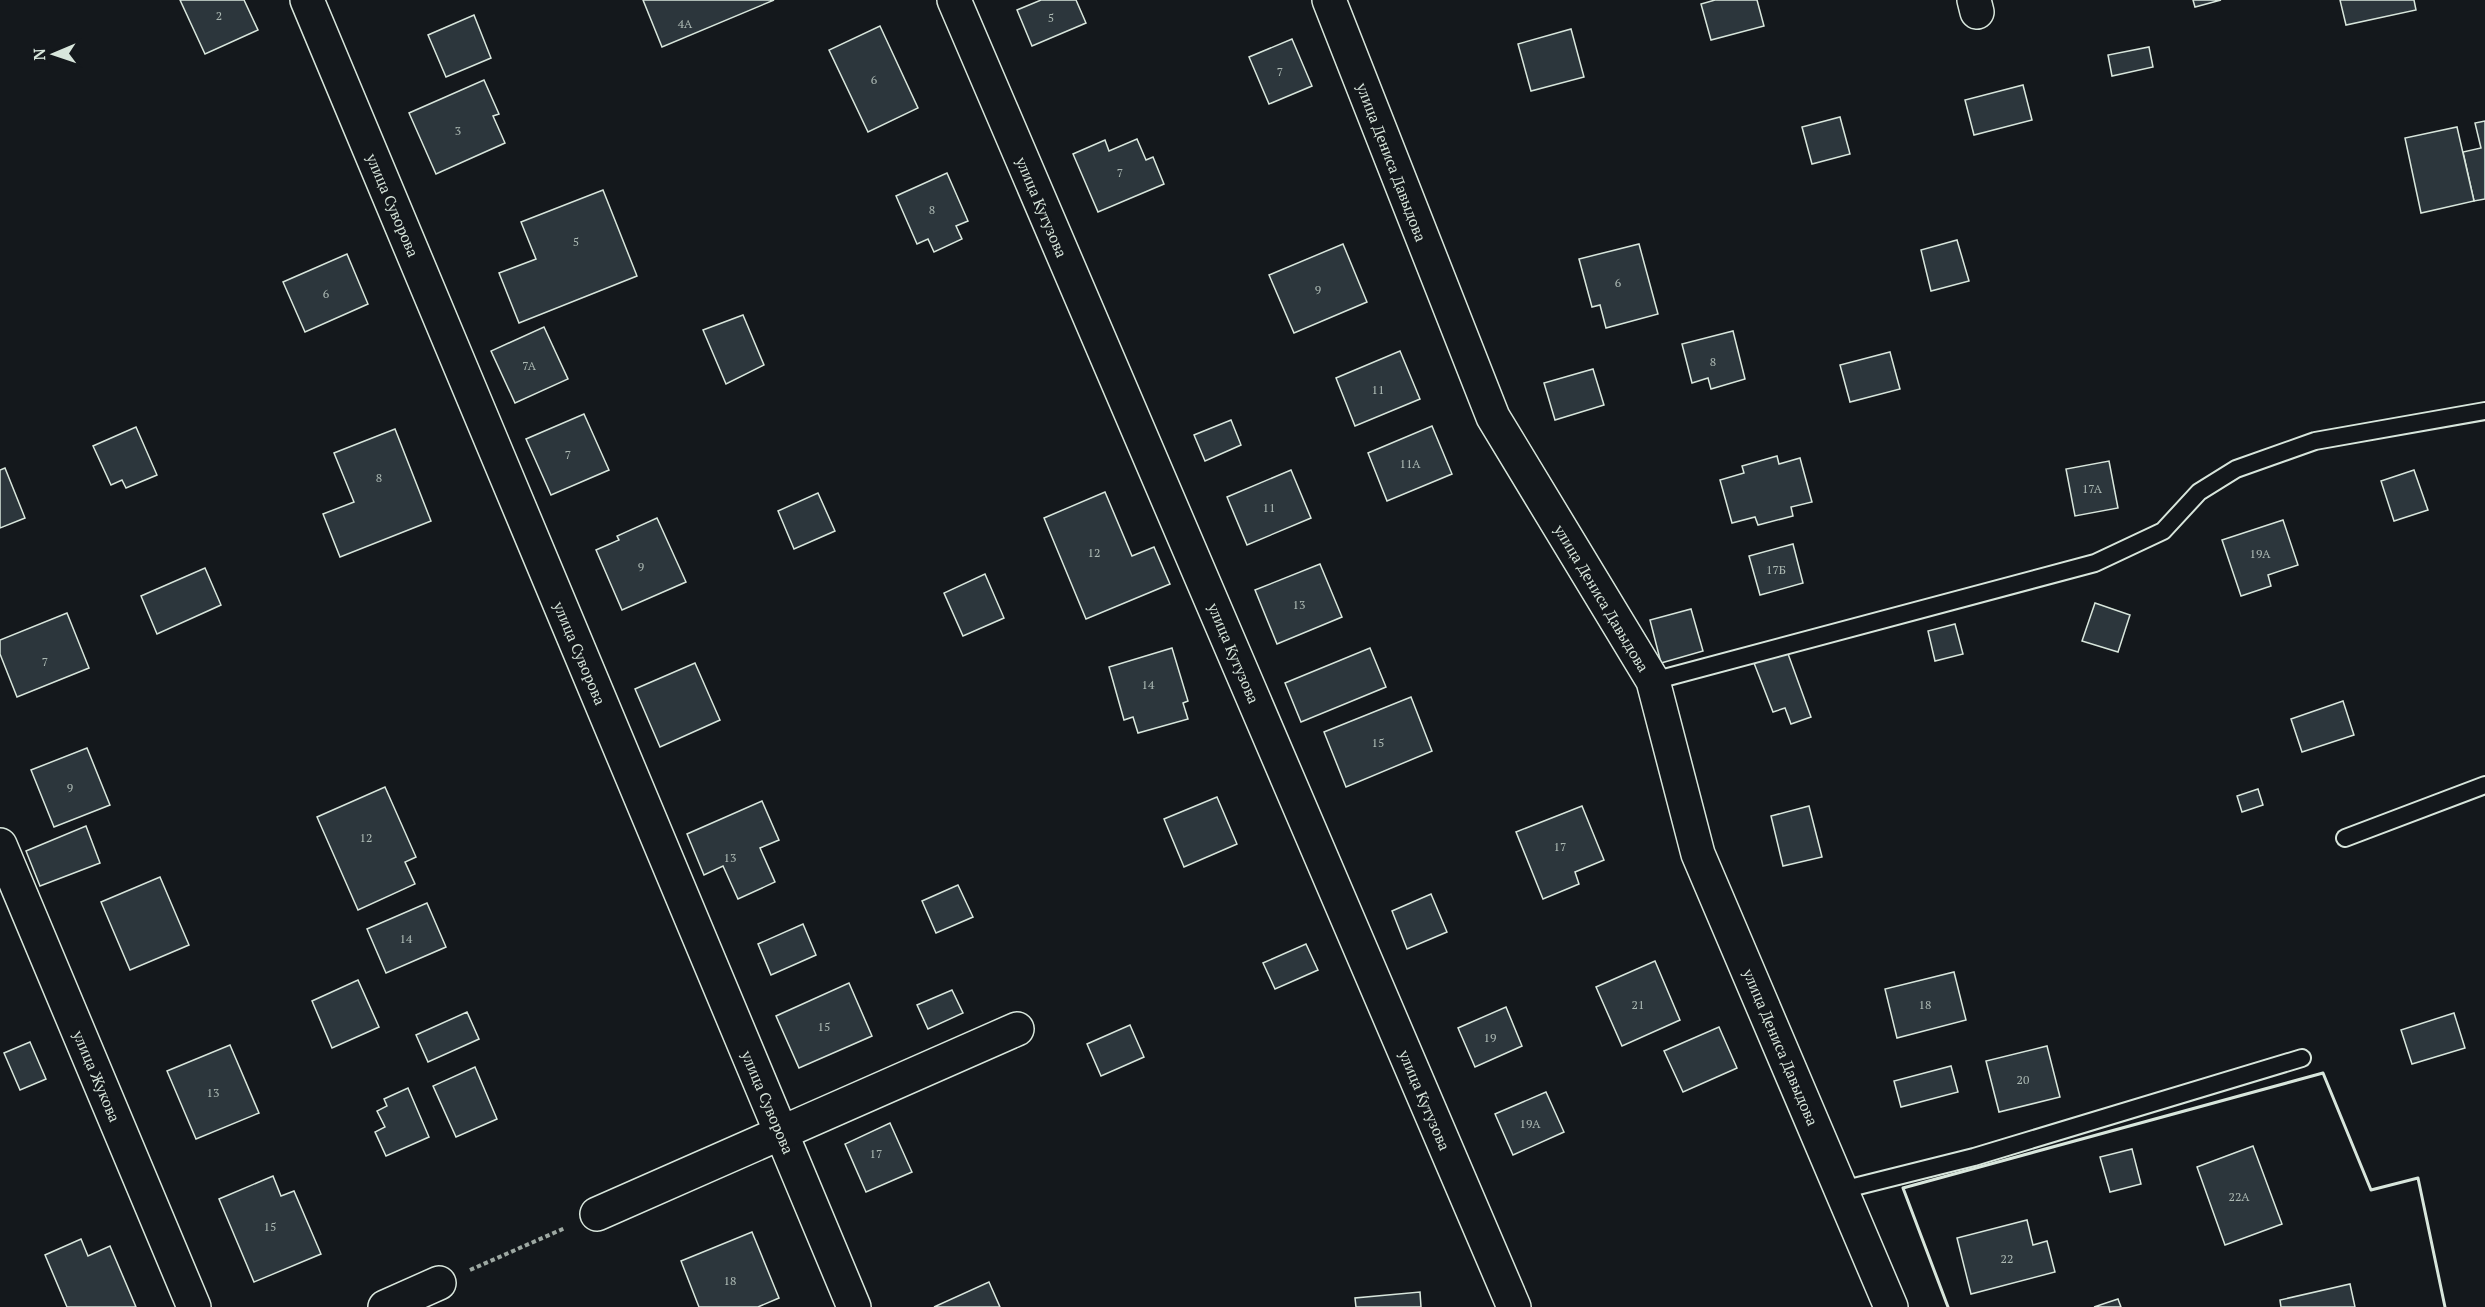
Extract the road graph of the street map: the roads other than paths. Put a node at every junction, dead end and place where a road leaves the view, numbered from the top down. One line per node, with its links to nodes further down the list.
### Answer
1 (307, 0): 11 (street, улица Суворова)
2 (954, 0): 18 (street, улица Кутузова)
3 (1329, 0): 5 (street, улица Дениса Давыдова)
4 (2485, 411): 5 (lane)
5 (1653, 681): 12 (street, улица Дениса Давыдова)
6 (2485, 785): 7 (lane)
7 (2345, 838)
8 (0, 845): 15 (street, улица Жукова)
9 (1017, 1029): 11 (street)
10 (2302, 1058): 12 (lane)
11 (781, 1134): 13 (street); 17 (street, улица Суворова)
12 (1842, 1190): 19 (street, улица Дениса Давыдова)
13 (597, 1214)
14 (439, 1283): 16 (street)
15 (194, 1307)
16 (385, 1307)
17 (854, 1307)
18 (1514, 1307)
19 (1891, 1307)

